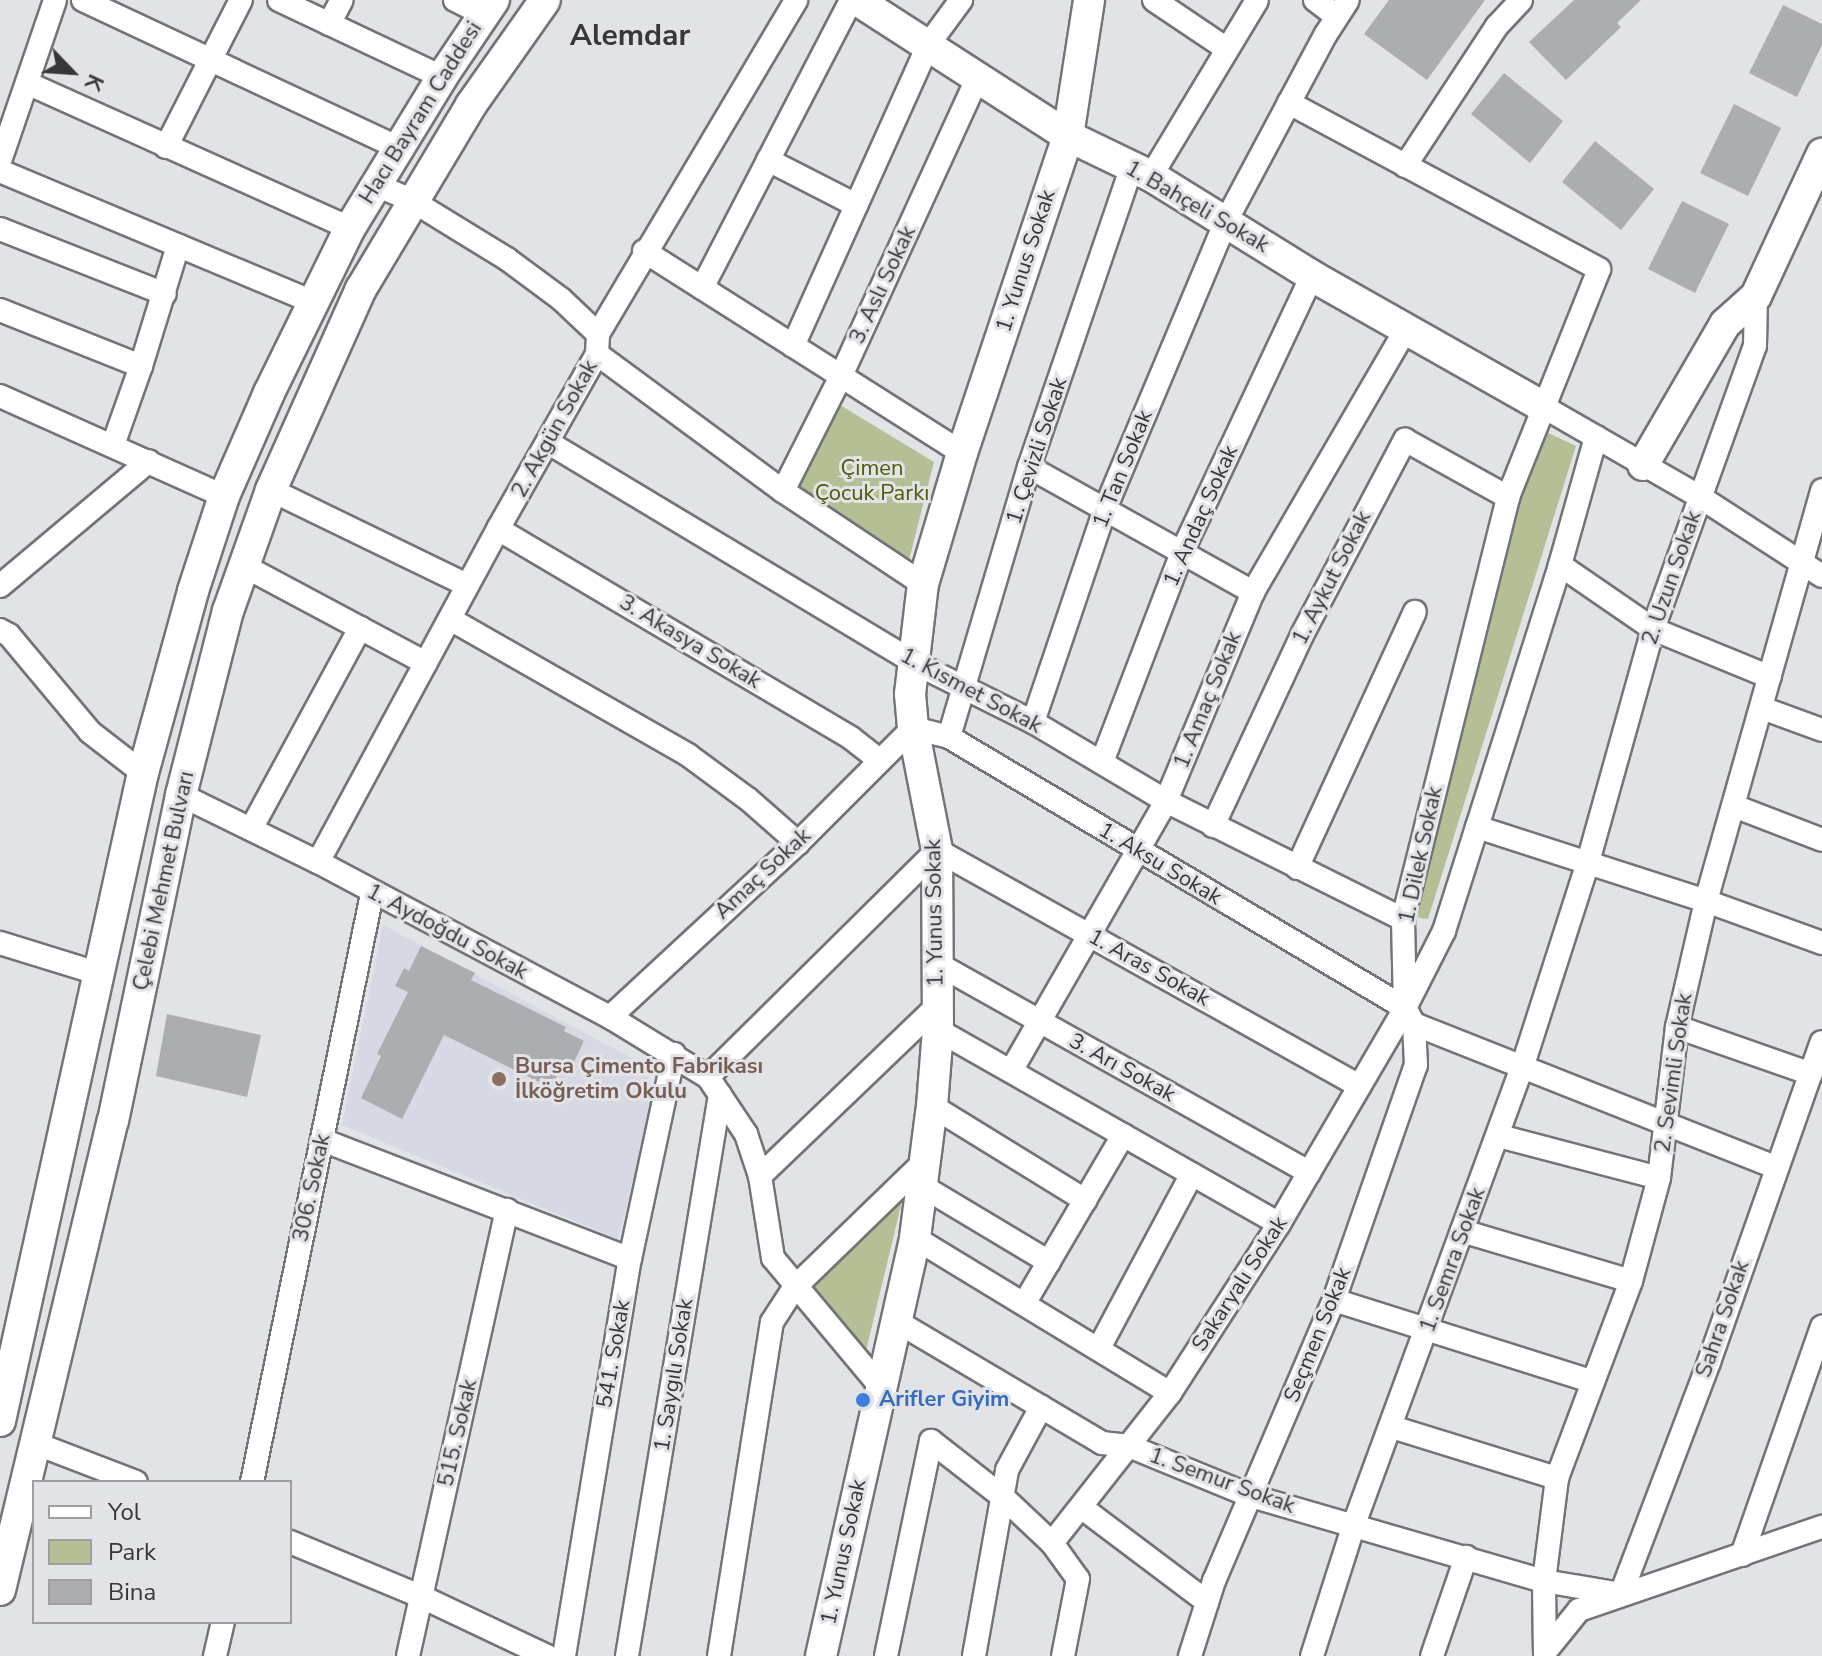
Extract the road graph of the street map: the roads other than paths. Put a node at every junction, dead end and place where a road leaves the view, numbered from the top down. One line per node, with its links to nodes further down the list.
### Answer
1 (55, 0): 25 (street)
2 (83, 0): 22 (street)
3 (241, 0): 22 (street)
4 (279, 0): 19 (street)
5 (342, 0): 19 (street)
6 (455, 0): 17 (street)
7 (545, 0): 37 (main road, Hacı Bayram Caddesi)
8 (796, 0): 43 (street, 2. Akgün Sokak)
9 (851, 0): 31 (street)
10 (857, 0): 20 (main road, 1. Bahçeli Sokak)
11 (961, 0): 20 (street)
12 (1089, 0): 27 (main road, 1. Yunus Sokak)
13 (1154, 0): 21 (street)
14 (1257, 0): 21 (street, 1. Çevizli Sokak)
15 (1315, 0): 18 (street)
16 (1521, 0): 33 (street)
17 (488, 7): 23 (main road, Hacı Bayram Caddesi)
18 (1342, 8): 26 (street, 1. Tan Sokak)
19 (329, 24): 23 (street)
20 (928, 45): 24 (main road, 1. Bahçeli Sokak); 38 (street)
21 (1227, 49): 35 (street, 1. Çevizli Sokak)
22 (210, 57): 28 (street); 29 (street)
23 (442, 77): 29 (main road, Hacı Bayram Caddesi)
24 (978, 77): 27 (main road, 1. Bahçeli Sokak); 54 (street, 3. Aslı Sokak)
25 (27, 83): 28 (street); 32 (street)
26 (1289, 103): 33 (street); 39 (street, 1. Tan Sokak)
27 (1068, 136): 35 (main road, 1. Bahçeli Sokak); 60 (main road, 1. Yunus Sokak)
28 (166, 147): 40 (street)
29 (399, 148): 36 (main road, Hacı Bayram Caddesi)
30 (1822, 154): 47 (main road)
31 (768, 160): 38 (street); 45 (street)
32 (0, 161)
33 (1405, 166): 56 (street, 1. Dilek Sokak)
34 (0, 171): 42 (street)
35 (1142, 171): 39 (main road, 1. Bahçeli Sokak); 63 (street, 1. Çevizli Sokak)
36 (376, 185): 37 (street); 40 (main road, Hacı Bayram Caddesi)
37 (411, 200): 51 (street); 64 (main road, Çelebi Mehmet Bulvarı)
38 (856, 205): 52 (street)
39 (1226, 221): 44 (main road, 1. Bahçeli Sokak); 70 (street, 1. Tan Sokak)
40 (350, 228): 48 (main road, Çelebi Mehmet Bulvarı)
41 (0, 229): 46 (street)
42 (178, 246): 46 (street); 48 (street)
43 (644, 251): 45 (street); 51 (street, 2. Akgün Sokak)
44 (1312, 276): 50 (main road, 1. Bahçeli Sokak); 72 (street, 1. Andaç Sokak)
45 (702, 288): 52 (street)
46 (165, 294): 53 (street)
47 (1756, 296): 62 (main road); 69 (street, 2. Uzun Sokak)
48 (313, 302): 67 (main road, Çelebi Mehmet Bulvarı)
49 (0, 310): 53 (street)
50 (1406, 329): 56 (main road, 1. Bahçeli Sokak); 80 (street, 1. Amaç Sokak)
51 (598, 344): 58 (street, 2. Akgün Sokak); 66 (street)
52 (793, 346): 54 (street)
53 (141, 366): 59 (street)
54 (841, 376): 60 (street); 66 (street, 3. Aslı Sokak)
55 (0, 396): 59 (street)
56 (1542, 406): 57 (street); 68 (street, 1. Dilek Sokak)
57 (1596, 437): 62 (street); 74 (street, 1. Dilek Sokak)
58 (549, 443): 71 (street, 2. Akgün Sokak); 86 (street, 1. Kısmet Sokak)
59 (113, 445): 61 (street)
60 (962, 453): 77 (main road, 1. Yunus Sokak)
61 (149, 461): 67 (street); 79 (street)
62 (1643, 465): 69 (street)
63 (1029, 467): 70 (street); 89 (street, 1. Çevizli Sokak)
64 (271, 490): 75 (main road, Çelebi Mehmet Bulvarı); 78 (street)
65 (1822, 490): 73 (street, 2. Sevimli Sokak)
66 (783, 491): 77 (street)
67 (224, 496): 97 (main road, Çelebi Mehmet Bulvarı)
68 (1508, 497): 101 (street, 1. Aykut Sokak); 113 (street, 1. Dilek Sokak)
69 (1700, 497): 73 (street); 84 (street, 2. Uzun Sokak)
70 (1105, 509): 72 (street); 91 (street, 1. Tan Sokak)
71 (498, 529): 78 (street, 2. Akgün Sokak); 95 (street, 3. Akasya Sokak)
72 (1182, 552): 80 (street); 96 (street, 1. Andaç Sokak)
73 (1801, 561): 76 (street); 88 (street, 2. Sevimli Sokak)
74 (1560, 565): 84 (street); 102 (street, 1. Dilek Sokak)
75 (244, 566): 83 (street); 98 (main road, Çelebi Mehmet Bulvarı)
76 (1822, 576)
77 (923, 584): 86 (main road, 1. Yunus Sokak)
78 (467, 585): 82 (street, 2. Akgün Sokak)
79 (0, 586)
80 (1253, 592): 99 (street, 1. Amaç Sokak)
81 (1415, 612): 110 (street)
82 (450, 619): 87 (street, 2. Akgün Sokak); 105 (street)
83 (360, 628): 87 (street); 103 (street)
84 (1653, 629): 88 (street); 109 (street, 2. Uzun Sokak)
85 (0, 630): 97 (street)
86 (913, 662): 89 (street, 1. Kısmet Sokak); 92 (main road, 1. Yunus Sokak)
87 (426, 663): 108 (street, 2. Akgün Sokak)
88 (1770, 677): 90 (street, 2. Sevimli Sokak)
89 (966, 687): 91 (street, 1. Kısmet Sokak); 94 (street, 1. Çevizli Sokak)
90 (1762, 708): 93 (street); 100 (street, 2. Sevimli Sokak)
91 (1033, 722): 96 (street, 1. Kısmet Sokak)
92 (913, 728): 94 (street, 1. Aksu Sokak); 95 (street, Amaç Sokak); 106 (main road, 1. Yunus Sokak)
93 (1822, 730)
94 (949, 737): 107 (street, 1. Aksu Sokak)
95 (879, 760): 105 (street, Amaç Sokak)
96 (1102, 762): 99 (street, 1. Kısmet Sokak)
97 (143, 773): 118 (main road, Çelebi Mehmet Bulvarı)
98 (181, 795): 103 (street, 1. Aydoğdu Sokak); 164 (main road, Çelebi Mehmet Bulvarı)
99 (1166, 801): 101 (street, 1. Kısmet Sokak); 107 (street, 1. Amaç Sokak)
100 (1734, 806): 104 (street); 112 (street, 2. Sevimli Sokak)
101 (1213, 826): 110 (street, 1. Kısmet Sokak)
102 (1477, 827): 109 (street); 119 (street, 1. Dilek Sokak)
103 (251, 829): 108 (street, 1. Aydoğdu Sokak)
104 (1822, 840)
105 (798, 843): 120 (street, Amaç Sokak)
106 (937, 850): 114 (street, 1. Aras Sokak); 117 (main road, 1. Yunus Sokak); 129 (street)
107 (1137, 852): 114 (street, 1. Amaç Sokak); 119 (street, 1. Aksu Sokak)
108 (318, 862): 111 (street, 1. Aydoğdu Sokak)
109 (1588, 862): 112 (street); 126 (street, 1. Semra Sokak)
110 (1297, 868): 113 (street, 1. Kısmet Sokak)
111 (372, 894): 120 (street, 1. Aydoğdu Sokak); 135 (street, 306. Sokak)
112 (1706, 901): 116 (street); 123 (street, 2. Sevimli Sokak)
113 (1403, 919): 119 (street, 1. Dilek Sokak)
114 (1089, 935): 122 (street, 1. Amaç Sokak); 130 (street, 1. Aras Sokak)
115 (0, 943): 118 (street)
116 (1822, 943)
117 (936, 963): 121 (main road, 1. Yunus Sokak); 122 (street, 3. Arı Sokak)
118 (100, 974): 162 (main road, Çelebi Mehmet Bulvarı)
119 (1409, 1016): 126 (street, 1. Aksu Sokak); 130 (street, Sakaryalı Sokak); 151 (street, Seçmen Sokak)
120 (610, 1017): 125 (street, 1. Aydoğdu Sokak)
121 (938, 1018): 127 (street); 131 (main road, 1. Yunus Sokak); 140 (street)
122 (1039, 1021): 127 (street, 1. Amaç Sokak); 137 (street, 3. Arı Sokak)
123 (1677, 1027): 128 (street); 132 (street, 2. Sevimli Sokak)
124 (1822, 1042): 128 (street, Sahra Sokak)
125 (674, 1054): 129 (street, 1. Aydoğdu Sokak); 147 (street, 541. Sokak)
126 (1522, 1068): 132 (street, 1. Aksu Sokak); 134 (street, 1. Semra Sokak)
127 (1011, 1071): 133 (street)
128 (1811, 1074): 136 (street, Sahra Sokak)
129 (714, 1086): 140 (street); 189 (street, 1. Saygılı Sokak)
130 (1360, 1086): 137 (street, Sakaryalı Sokak)
131 (932, 1106): 138 (main road, 1. Yunus Sokak); 142 (street)
132 (1666, 1124): 136 (street, 1. Aksu Sokak); 141 (street, 2. Sevimli Sokak)
133 (1123, 1135): 139 (street); 142 (street)
134 (1499, 1136): 141 (street); 145 (street, 1. Semra Sokak)
135 (322, 1140): 143 (street); 168 (street, 306. Sokak)
136 (1776, 1167): 180 (street, Sahra Sokak)
137 (1309, 1172): 144 (street, Sakaryalı Sokak)
138 (924, 1173): 146 (main road, 1. Yunus Sokak); 148 (street); 150 (street)
139 (1192, 1174): 144 (street); 156 (street)
140 (760, 1176): 150 (street)
141 (1659, 1178): 149 (street, 2. Sevimli Sokak)
142 (1085, 1200): 148 (street)
143 (507, 1210): 147 (street); 181 (street, 515. Sokak)
144 (1279, 1224): 160 (street, Sakaryalı Sokak)
145 (1462, 1231): 149 (street); 155 (street, 1. Semra Sokak)
146 (915, 1238): 152 (street); 153 (main road, 1. Yunus Sokak)
147 (630, 1259): 188 (street, 541. Sokak)
148 (1049, 1262): 152 (street)
149 (1631, 1281): 158 (street, 2. Sevimli Sokak)
150 (794, 1288): 159 (street); 190 (street)
151 (1334, 1300): 155 (street); 169 (street, Seçmen Sokak)
152 (1024, 1304): 156 (street)
153 (896, 1321): 159 (main road, 1. Yunus Sokak); 161 (street, 1. Semur Sokak)
154 (1822, 1327): 157 (street)
155 (1427, 1329): 158 (street); 163 (street, 1. Semra Sokak)
156 (1099, 1348): 160 (street)
157 (1815, 1364): 176 (street)
158 (1591, 1381): 166 (street, 2. Sevimli Sokak)
159 (880, 1386): 191 (main road, 1. Yunus Sokak)
160 (1170, 1393): 165 (street, Sakaryalı Sokak)
161 (1041, 1407): 165 (street, 1. Semur Sokak); 170 (street)
162 (0, 1421)
163 (1392, 1427): 166 (street); 172 (street, 1. Semra Sokak)
164 (37, 1444): 167 (street); 179 (main road, Çelebi Mehmet Bulvarı)
165 (1129, 1446): 169 (street, 1. Semur Sokak); 171 (street, Sakaryalı Sokak)
166 (1557, 1478): 178 (street, 2. Sevimli Sokak)
167 (131, 1480)
168 (252, 1480)
169 (1251, 1496): 172 (street, 1. Semur Sokak); 182 (street, Seçmen Sokak)
170 (1004, 1498): 175 (street); 192 (street); 193 (street)
171 (1081, 1507): 175 (street, Sakaryalı Sokak); 182 (street)
172 (1354, 1524): 177 (street, 1. Semur Sokak); 196 (street, 1. Semra Sokak)
173 (1822, 1527): 176 (street)
174 (292, 1543): 181 (street)
175 (1052, 1543): 194 (street)
176 (1742, 1555): 180 (street)
177 (1466, 1557): 178 (street, 1. Semur Sokak); 197 (street)
178 (1544, 1581): 180 (street, 1. Semur Sokak); 184 (street, 2. Sevimli Sokak)
179 (0, 1590)
180 (1621, 1594): 184 (street)
181 (422, 1597): 186 (street, 515. Sokak); 187 (street)
182 (1207, 1602): 195 (street, Seçmen Sokak)
183 (223, 1624): 185 (street)
184 (1545, 1654)
185 (215, 1656)
186 (408, 1656)
187 (547, 1656)
188 (564, 1656)
189 (627, 1656)
190 (719, 1656)
191 (821, 1656)
192 (886, 1656)
193 (974, 1656)
194 (1063, 1656)
195 (1190, 1656)
196 (1312, 1656)
197 (1432, 1656)

